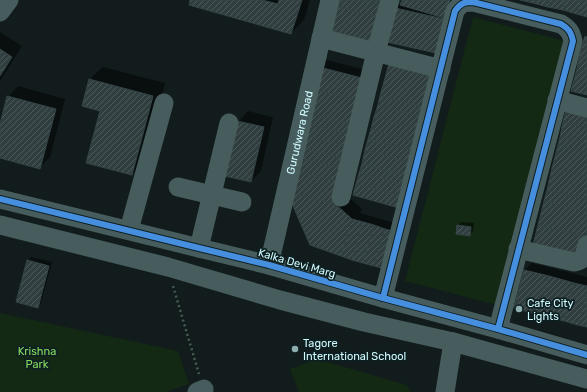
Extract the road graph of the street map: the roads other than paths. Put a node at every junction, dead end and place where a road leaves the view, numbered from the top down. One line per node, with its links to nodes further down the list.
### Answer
1 (9, 0): 4 (street)
2 (330, 0): 5 (street, Gurudwara Road)
3 (390, 0): 6 (street)
4 (0, 12)
5 (321, 38): 6 (street); 22 (street, Gurudwara Road)
6 (376, 52): 7 (street); 14 (street)
7 (441, 69): 8 (street); 23 (street)
8 (557, 100): 10 (street); 21 (street)
9 (164, 103): 18 (street)
10 (587, 108)
11 (229, 123): 13 (street)
12 (178, 187): 13 (street)
13 (212, 195): 16 (street); 20 (street)
14 (341, 197)
15 (0, 199): 18 (street, Kalka Devi Marg)
16 (242, 202)
17 (0, 225): 25 (street)
18 (129, 230): 20 (street, Kalka Devi Marg)
19 (587, 245): 21 (street)
20 (199, 248): 22 (street, Kalka Devi Marg)
21 (518, 249): 24 (street)
22 (269, 265): 23 (street, Kalka Devi Marg)
23 (383, 298): 24 (street, Kalka Devi Marg)
24 (498, 329): 26 (street, Kalka Devi Marg)
25 (453, 342): 27 (street); 28 (street)
26 (587, 355)
27 (587, 379)
28 (445, 392)

